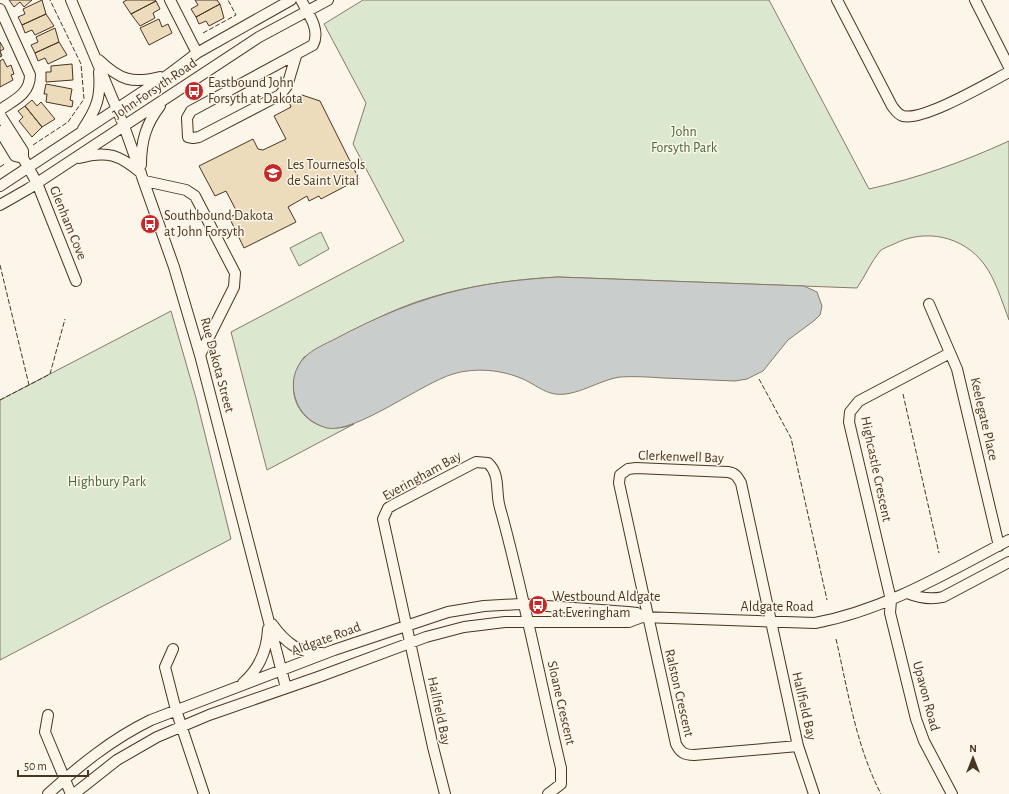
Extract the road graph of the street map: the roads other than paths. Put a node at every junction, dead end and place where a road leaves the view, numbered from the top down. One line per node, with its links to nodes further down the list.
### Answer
1 (70, 0): 12 (street)
2 (170, 0): 10 (street, John Forsyth Road)
3 (291, 0): 10 (street, John Forsyth Road)
4 (301, 0): 9 (street)
5 (328, 0): 9 (street, John Forsyth Road)
6 (837, 0): 14 (street)
7 (974, 0): 13 (street)
8 (0, 9): 18 (street)
9 (307, 11): 11 (street); 16 (street, John Forsyth Road)
10 (197, 53): 15 (street, John Forsyth Road)
11 (296, 56): 11 (street)
12 (96, 58): 15 (street); 17 (street, Rue Dakota Street); 22 (street)
13 (1009, 67)
14 (1009, 72)
15 (168, 75): 17 (street, John Forsyth Road)
16 (166, 98): 20 (street, John Forsyth Road); 26 (street)
17 (118, 109): 20 (street, Rue Dakota Street); 22 (street, John Forsyth Road)
18 (0, 110)
19 (0, 115): 23 (street)
20 (124, 126): 24 (street, John Forsyth Road); 26 (street, Rue Dakota Street)
21 (0, 131): 23 (street)
22 (80, 133): 25 (street, John Forsyth Road)
23 (23, 158): 25 (street, Glenham Cove)
24 (72, 160): 25 (street, John Forsyth Road); 26 (street)
25 (33, 175): 27 (street, John Forsyth Road); 28 (street, John Forsyth Road); 29 (street, Glenham Cove)
26 (143, 177): 32 (street, Rue Dakota Street); 32 (street)
27 (0, 186)
28 (0, 205)
29 (76, 281)
30 (929, 304): 31 (street, Keelegate Place)
31 (950, 353): 34 (street, Keelegate Place); 37 (street, Highcastle Crescent)
32 (200, 355): 40 (street, Rue Dakota Street)
33 (1009, 540): 34 (street, Aldgate Road)
34 (1000, 546): 36 (street, Aldgate Road)
35 (1009, 562): 36 (street)
36 (907, 593): 37 (street, Aldgate Road)
37 (891, 600): 41 (street, Aldgate Road); 57 (street, Upavon Road)
38 (526, 613): 39 (street, Aldgate Road); 39 (street, Aldgate Road); 42 (street, Aldgate Road); 42 (street, Aldgate Road); 42 (street, Everingham Bay); 55 (street, Sloane Crescent)
39 (645, 617): 41 (street, Aldgate Road); 41 (street, Clerkenwell Bay); 50 (street, Ralston Crescent)
40 (268, 619): 44 (street); 45 (street, Rue Dakota Street); 46 (street)
41 (771, 623): 50 (street, Hallfield Bay)
42 (408, 634): 44 (street, Aldgate Road); 47 (street, Aldgate Road); 54 (street, Hallfield Bay)
43 (173, 649): 49 (street)
44 (328, 652): 45 (street, Aldgate Road)
45 (281, 671): 46 (street, Aldgate Road); 47 (street, Rue Dakota Street)
46 (238, 687): 49 (street, Aldgate Road)
47 (286, 688): 49 (street, Aldgate Road)
48 (48, 715): 51 (street)
49 (179, 718): 51 (street, Aldgate Road); 51 (street, Aldgate Road); 53 (street)
50 (798, 746): 56 (street, Hallfield Bay)
51 (69, 789): 52 (street, Aldgate Road)
52 (48, 794)
53 (204, 794)
54 (446, 794)
55 (548, 794)
56 (814, 794)
57 (952, 794)

